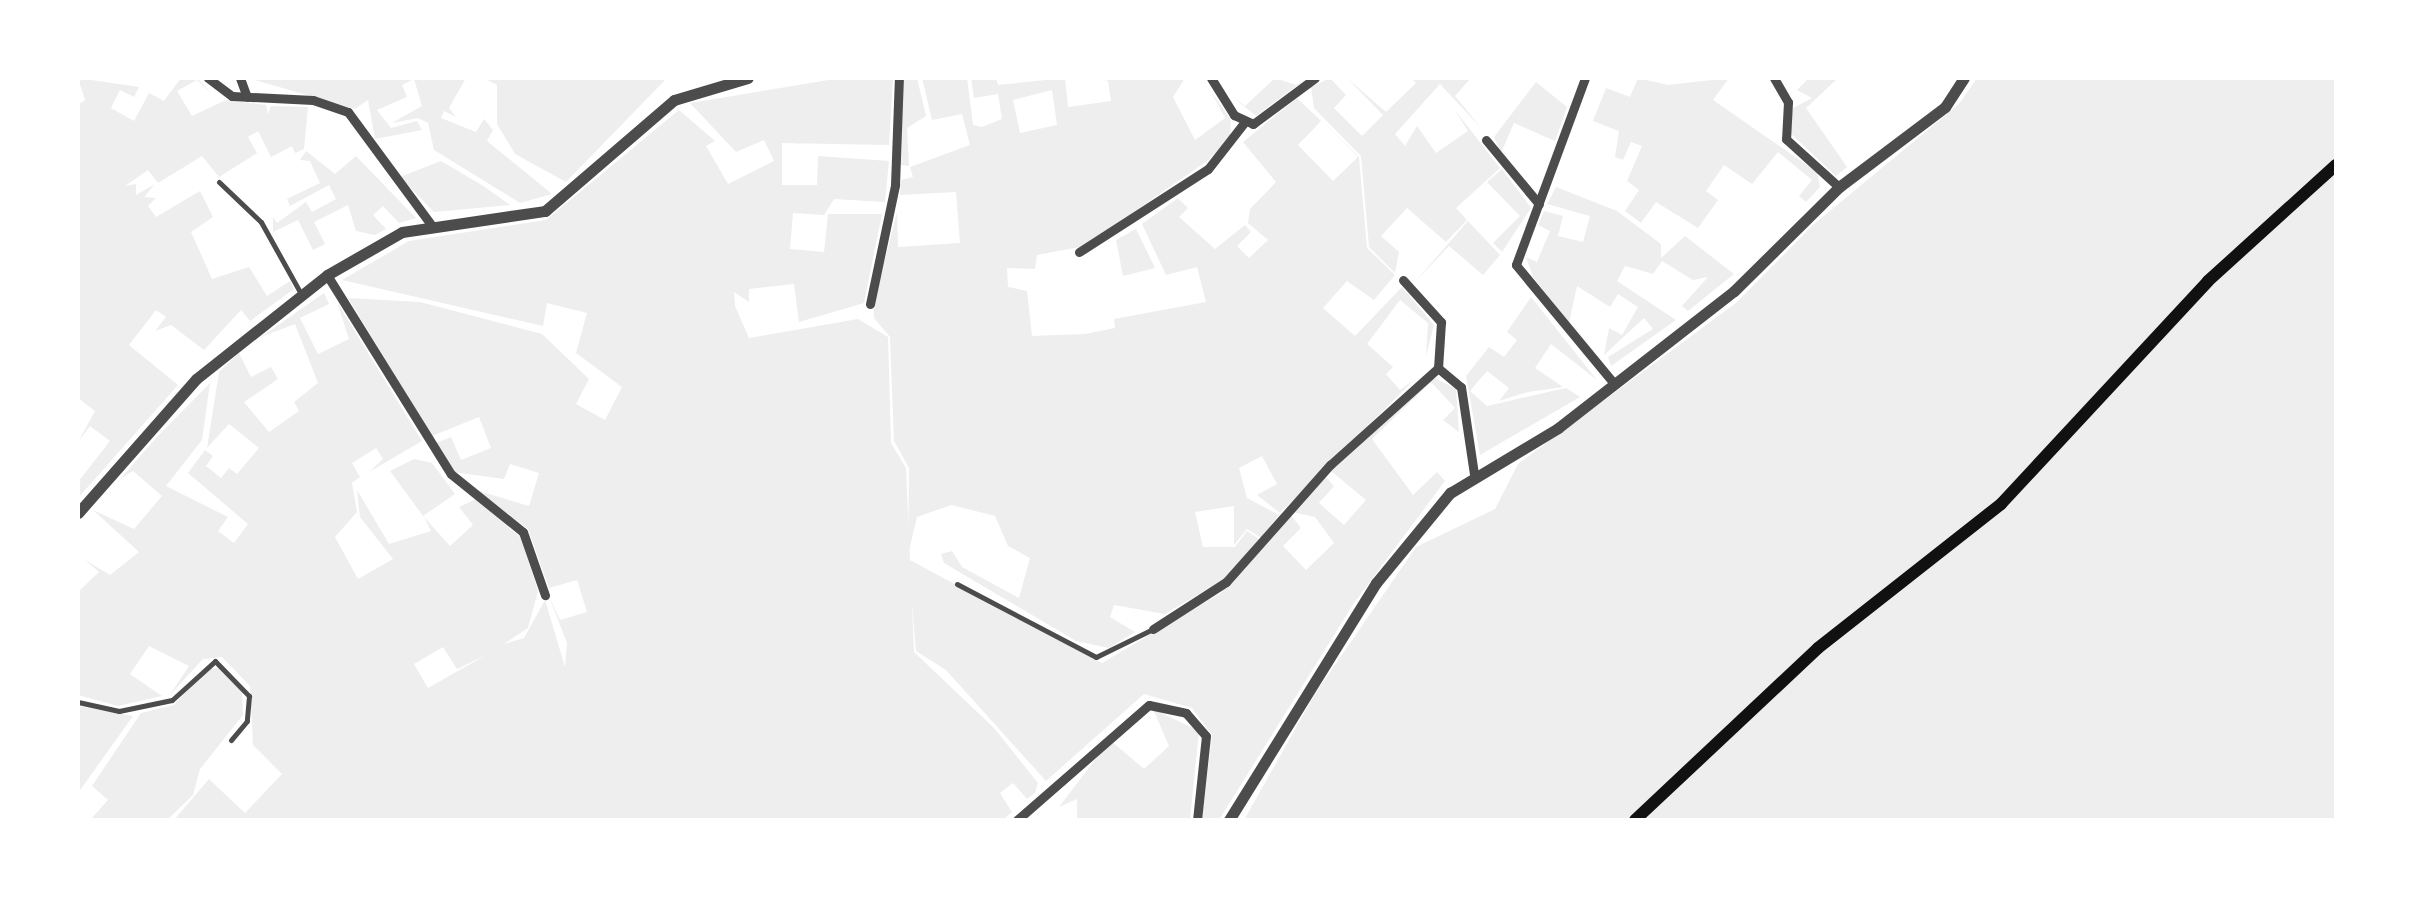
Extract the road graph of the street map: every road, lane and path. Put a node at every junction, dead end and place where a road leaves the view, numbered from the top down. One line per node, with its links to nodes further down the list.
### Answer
1 (208, 78): 10 (street)
2 (240, 78): 10 (street)
3 (748, 78): 17 (street)
4 (898, 78): 22 (street)
5 (1211, 78): 11 (street)
6 (1315, 78): 11 (street)
7 (1585, 78): 16 (street)
8 (1774, 78): 15 (street)
9 (1964, 78): 15 (street)
10 (247, 98): 17 (street)
11 (1244, 123): 18 (street)
12 (1486, 140): 16 (street)
13 (2336, 165): 35 (main road)
14 (219, 182): 21 (lane)
15 (1838, 187): 24 (street)
16 (1538, 204): 24 (street)
17 (432, 226): 19 (street)
18 (1078, 252)
19 (327, 275): 21 (street); 28 (street)
20 (1404, 280): 23 (street)
21 (301, 294): 26 (street)
22 (870, 304)
23 (1438, 368): 25 (street); 29 (street)
24 (1612, 382): 25 (street)
25 (1474, 474): 34 (street)
26 (78, 513)
27 (956, 584): 29 (lane)
28 (545, 595)
29 (1153, 628)
30 (78, 702): 31 (lane)
31 (230, 740)
32 (1017, 820): 33 (street)
33 (1196, 820)
34 (1229, 820)
35 (1635, 820)

